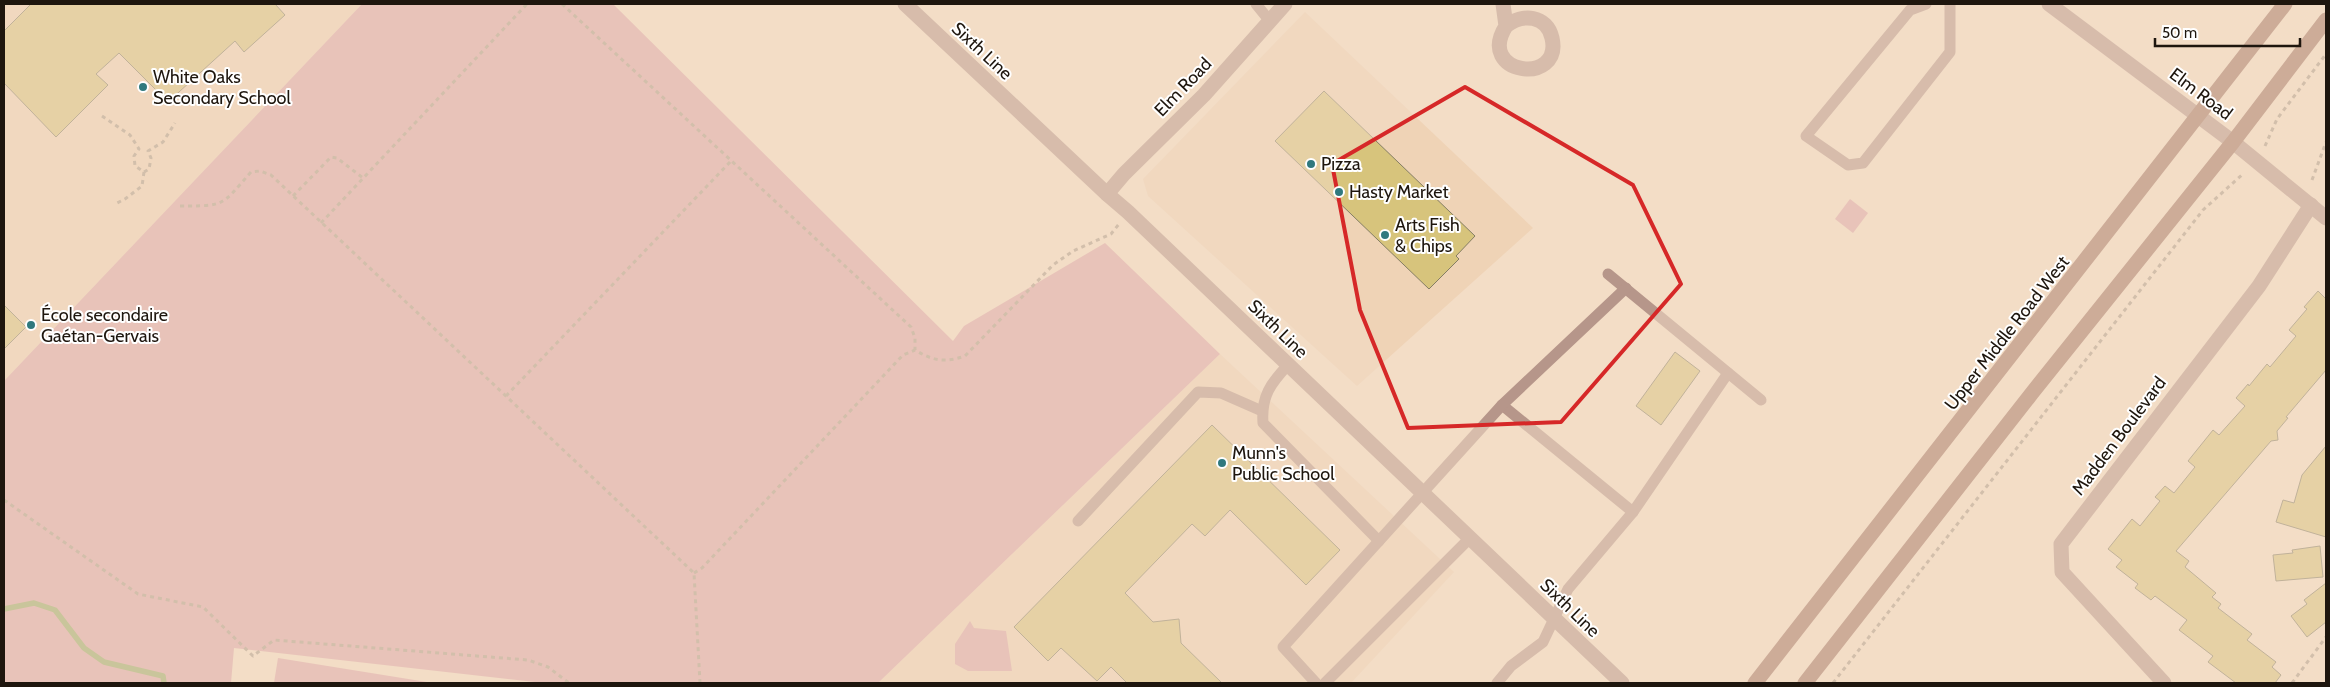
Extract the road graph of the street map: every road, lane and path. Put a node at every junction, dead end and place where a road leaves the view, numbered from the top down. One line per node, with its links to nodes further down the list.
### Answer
1 (527, 4): 25 (path)
2 (562, 4): 23 (path)
3 (905, 4): 27 (street, Sixth Line)
4 (1256, 4): 11 (lane)
5 (1285, 4): 11 (street, Elm Road)
6 (1503, 4): 13 (street)
7 (1926, 4): 8 (lane)
8 (1950, 4)
9 (2049, 4): 16 (street, Elm Road)
10 (2285, 4): 16 (main road, Upper Middle Road West)
11 (1269, 20): 27 (street, Elm Road)
12 (2326, 20): 18 (main road)
13 (1506, 26)
14 (2326, 54): 22 (path)
15 (102, 116): 20 (path)
16 (2199, 116): 18 (street, Elm Road); 59 (main road, Upper Middle Road West)
17 (175, 123): 21 (path)
18 (2233, 142): 22 (street, Elm Road); 60 (main road)
19 (2326, 142): 26 (path)
20 (139, 149): 21 (path); 24 (path)
21 (148, 150): 24 (path)
22 (2254, 159): 30 (street, Elm Road); 61 (path)
23 (732, 161): 37 (path); 40 (path)
24 (144, 172): 29 (path)
25 (363, 178): 28 (path); 34 (path)
26 (2312, 180)
27 (1107, 194): 32 (street, Sixth Line)
28 (293, 196): 31 (path); 34 (path)
29 (115, 204)
30 (2311, 205): 33 (street, Elm Road); 62 (street, Madden Boulevard)
31 (180, 206)
32 (1128, 212): 37 (path); 38 (street, Sixth Line)
33 (2326, 218)
34 (321, 222): 40 (path)
35 (1608, 274): 36 (lane)
36 (1626, 288): 39 (lane); 42 (lane)
37 (915, 350): 50 (path)
38 (1288, 365): 43 (lane); 44 (street, Sixth Line)
39 (1728, 373): 41 (lane); 46 (lane)
40 (506, 396): 50 (path)
41 (1761, 400)
42 (1502, 405): 44 (lane); 46 (lane)
43 (1262, 411): 47 (lane); 49 (lane)
44 (1424, 494): 48 (street, Sixth Line); 49 (lane)
45 (4, 500): 53 (path)
46 (1633, 512): 51 (lane)
47 (1078, 520)
48 (1470, 538): 51 (street, Sixth Line); 56 (lane)
49 (1379, 541): 55 (lane)
50 (694, 573): 54 (path)
51 (1554, 620): 57 (lane); 58 (street, Sixth Line)
52 (2326, 637): 63 (path)
53 (569, 683)
54 (700, 683)
55 (1316, 683)
56 (1325, 683)
57 (1497, 683)
58 (1622, 683)
59 (1756, 683)
60 (1805, 683)
61 (1833, 683)
62 (2164, 683)
63 (2292, 683)

